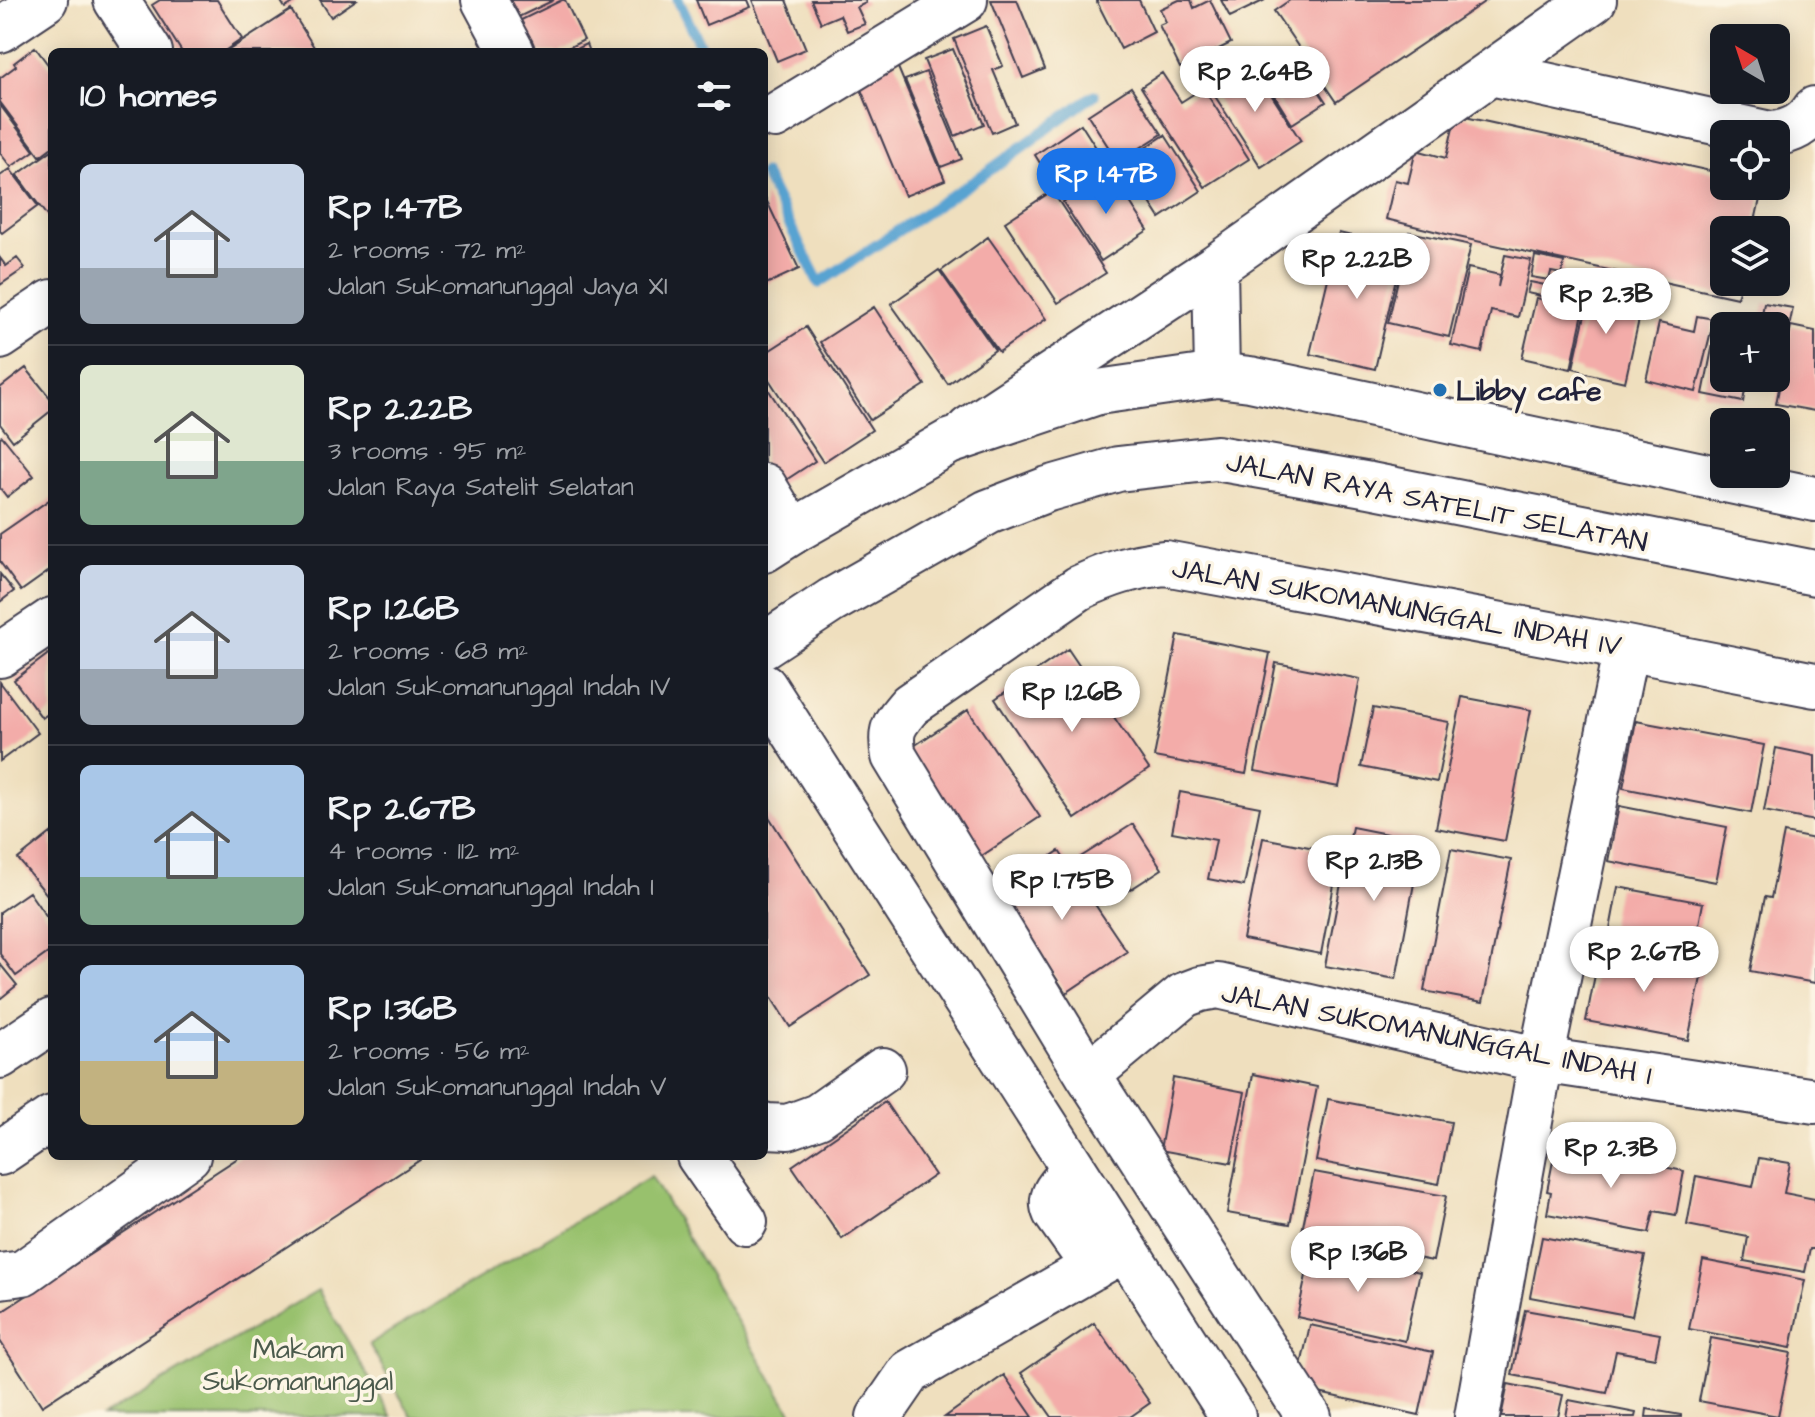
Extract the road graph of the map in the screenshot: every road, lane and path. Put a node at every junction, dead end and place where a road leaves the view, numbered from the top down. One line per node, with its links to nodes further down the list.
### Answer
1 (45, 0): 6 (street)
2 (116, 0): 7 (street)
3 (484, 0): 8 (street)
4 (965, 0): 11 (street)
5 (1594, 0): 9 (street)
6 (0, 30)
7 (147, 48)
8 (510, 48)
9 (1491, 73): 12 (street); 14 (street)
10 (1815, 109): 13 (street)
11 (775, 116)
12 (1710, 121)
13 (1790, 130)
14 (1215, 267): 17 (street); 18 (street)
15 (48, 305): 16 (street)
16 (0, 337)
17 (1217, 375): 18 (street); 19 (street)
18 (949, 442): 21 (street)
19 (1815, 499)
20 (768, 502): 21 (street)
21 (778, 541)
22 (1815, 573): 24 (street, JALAN RAYA SATELIT SELATAN)
23 (48, 623): 26 (street)
24 (768, 642)
25 (1626, 648): 27 (street, JALAN SUKOMANUNGGAL INDAH IV); 31 (street); 33 (street, JALAN SUKOMANUNGGAL INDAH IV)
26 (0, 655)
27 (1815, 685)
28 (768, 692): 41 (street)
29 (48, 1024): 30 (street)
30 (0, 1056)
31 (1541, 1060): 33 (street, JALAN SUKOMANUNGGAL INDAH I); 34 (street, JALAN SUKOMANUNGGAL INDAH I); 46 (street)
32 (883, 1070): 36 (street)
33 (1088, 1075): 45 (street)
34 (1815, 1101)
35 (48, 1121): 37 (street)
36 (768, 1125)
37 (0, 1153)
38 (182, 1160): 42 (street)
39 (702, 1160): 40 (street)
40 (745, 1222)
41 (1110, 1258): 43 (street); 44 (street)
42 (0, 1276)
43 (879, 1417)
44 (1233, 1417)
45 (1309, 1417)
46 (1477, 1417)

